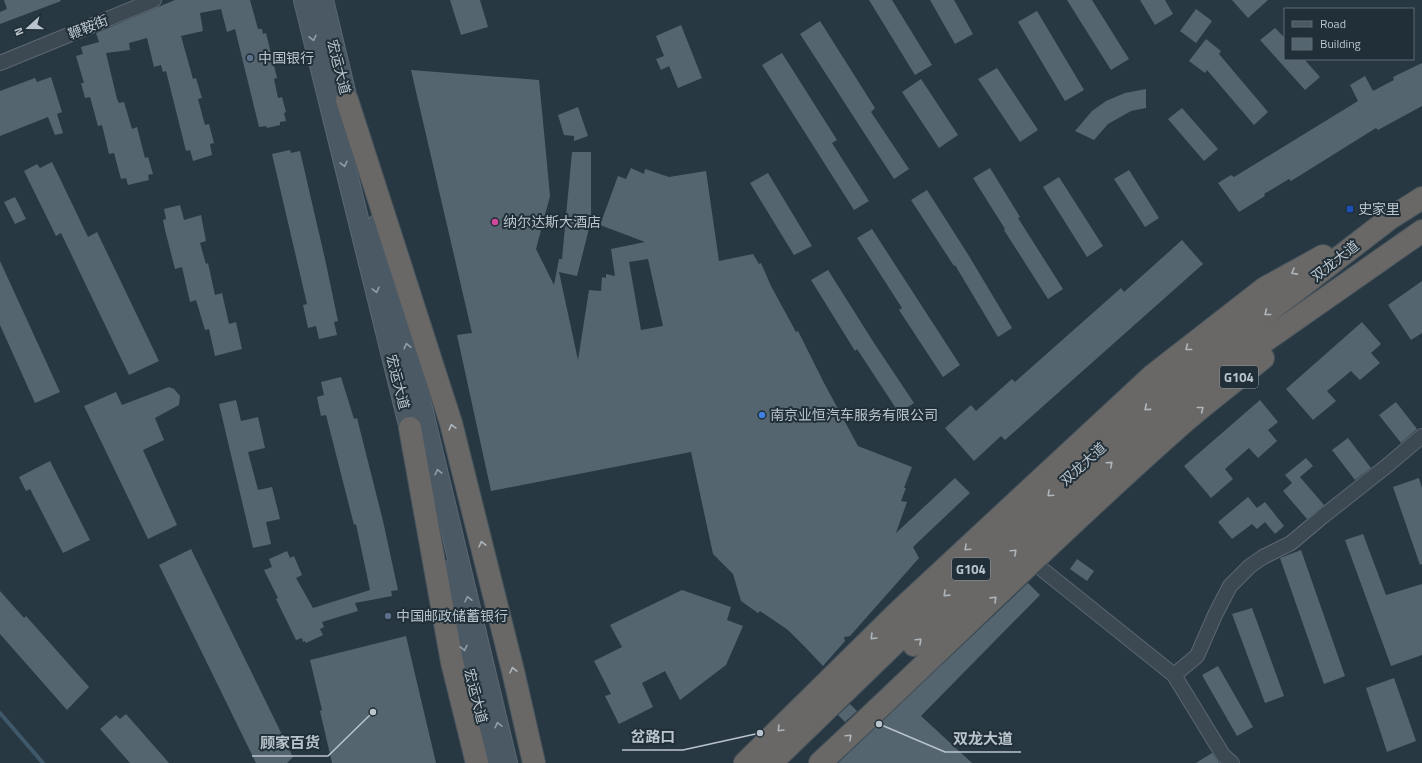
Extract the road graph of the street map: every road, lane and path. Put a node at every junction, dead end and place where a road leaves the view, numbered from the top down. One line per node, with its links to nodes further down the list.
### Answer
1 (154, 0): 4 (street, 鞭鞍街)
2 (304, 0): 10 (main road, 宏运大道, one-way to 10)
3 (323, 0): 5 (main road, 宏运大道)
4 (0, 63)
5 (348, 100): 16 (main road, 宏运大道, one-way to 5); 17 (highway, one-way to 5)
6 (1422, 198): 7 (highway, 双龙大道 / G104)
7 (1389, 219): 9 (highway, 双龙大道 / G104, one-way to 9); 18 (highway, 双龙大道 / G104, one-way to 18)
8 (1414, 236): 9 (highway, 双龙大道 / G104); 12 (highway, G104, one-way to 8)
9 (1183, 388): 19 (highway, 双龙大道 / G104, one-way to 19); 20 (highway, 双龙大道 / G104, one-way to 9)
10 (410, 428): 14 (highway); 15 (main road, 宏运大道, one-way to 15)
11 (1422, 436): 13 (street)
12 (1033, 562): 13 (street); 21 (highway, G104, one-way to 12)
13 (1174, 675): 22 (street)
14 (477, 763)
15 (492, 763)
16 (507, 763)
17 (534, 763)
18 (745, 763)
19 (772, 763)
20 (788, 763)
21 (820, 763)
22 (1232, 763)

